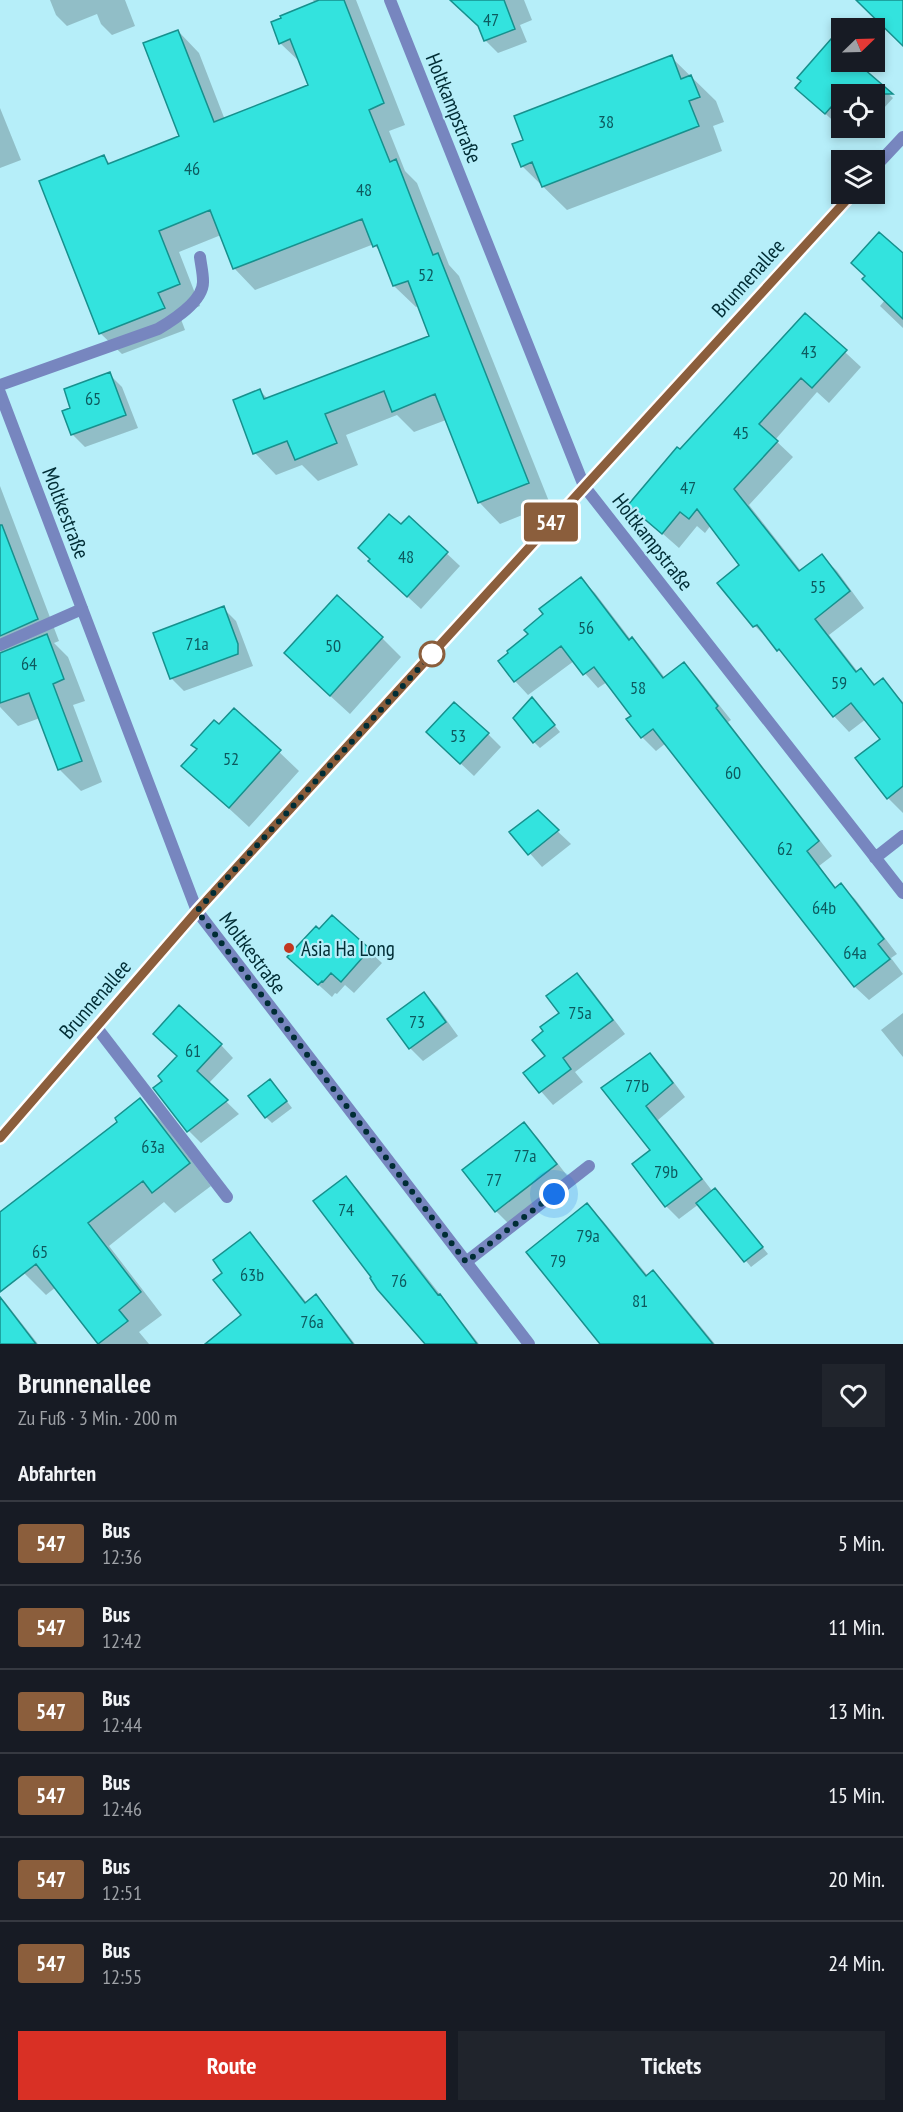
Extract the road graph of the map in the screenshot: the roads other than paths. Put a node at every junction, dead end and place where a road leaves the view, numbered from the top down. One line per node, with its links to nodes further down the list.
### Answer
1 (394, 2): 8 (street, Holtkampstraße)
2 (903, 137): 3 (street)
3 (885, 156)
4 (842, 204): 8 (street, Brunnenallee)
5 (200, 257): 6 (street)
6 (0, 386)
7 (0, 393): 9 (street, Moltkestraße)
8 (584, 486): 12 (street, Holtkampstraße); 14 (street, Brunnenallee)
9 (82, 609): 10 (street); 14 (street, Moltkestraße)
10 (0, 645)
11 (903, 836): 12 (street)
12 (875, 858): 13 (street, Holtkampstraße)
13 (903, 893)
14 (197, 911): 15 (street, Brunnenallee); 19 (street, Moltkestraße)
15 (96, 1028): 16 (street, Brunnenallee); 18 (street)
16 (0, 1138)
17 (589, 1166): 19 (street)
18 (227, 1197)
19 (466, 1262): 20 (street, Moltkestraße)
20 (529, 1344)

